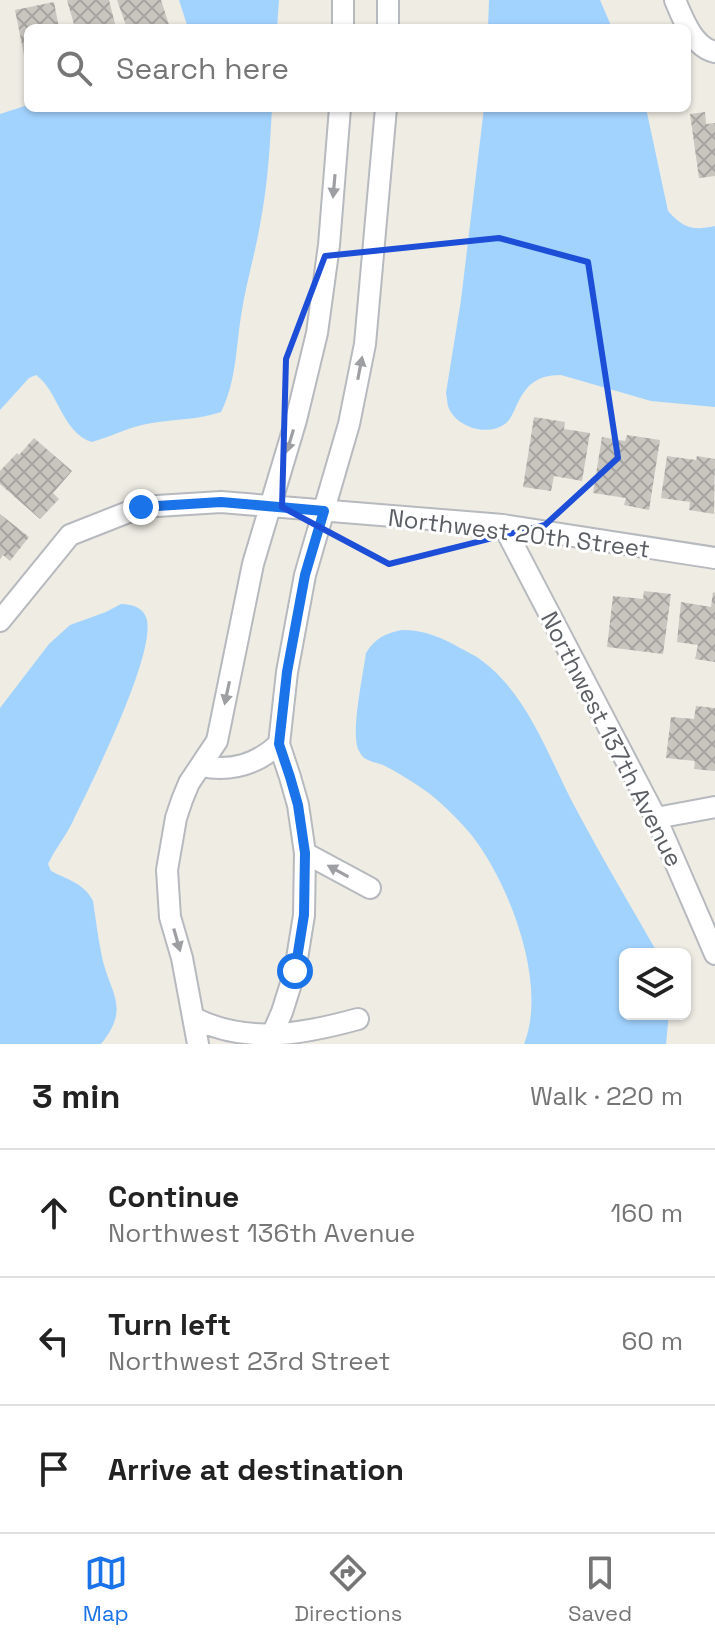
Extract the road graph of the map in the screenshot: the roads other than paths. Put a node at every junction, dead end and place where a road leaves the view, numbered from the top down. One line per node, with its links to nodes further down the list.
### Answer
1 (343, 0): 4 (street)
2 (388, 0): 5 (street)
3 (675, 0): 6 (street)
4 (343, 24)
5 (388, 24)
6 (686, 24)
7 (691, 33): 8 (street)
8 (712, 51)
9 (340, 112): 11 (street, one-way to 11)
10 (386, 112): 12 (street, one-way to 10)
11 (270, 507): 12 (street, Northwest 20th Street); 15 (street, Northwest 20th Street); 17 (street, one-way to 17)
12 (324, 511): 13 (street, Northwest 20th Street); 16 (street)
13 (503, 525): 14 (street, Northwest 20th Street); 19 (street, Northwest 137th Avenue)
14 (715, 558)
15 (0, 621)
16 (279, 744): 17 (street); 20 (street)
17 (201, 766): 23 (street, one-way to 23)
18 (715, 807): 19 (street)
19 (656, 818): 22 (street, Northwest 137th Avenue)
20 (305, 853): 21 (street, one-way to 20); 26 (street)
21 (370, 888)
22 (715, 954)
23 (194, 1018): 25 (street); 26 (street)
24 (358, 1019): 26 (street)
25 (198, 1044)
26 (268, 1044)

